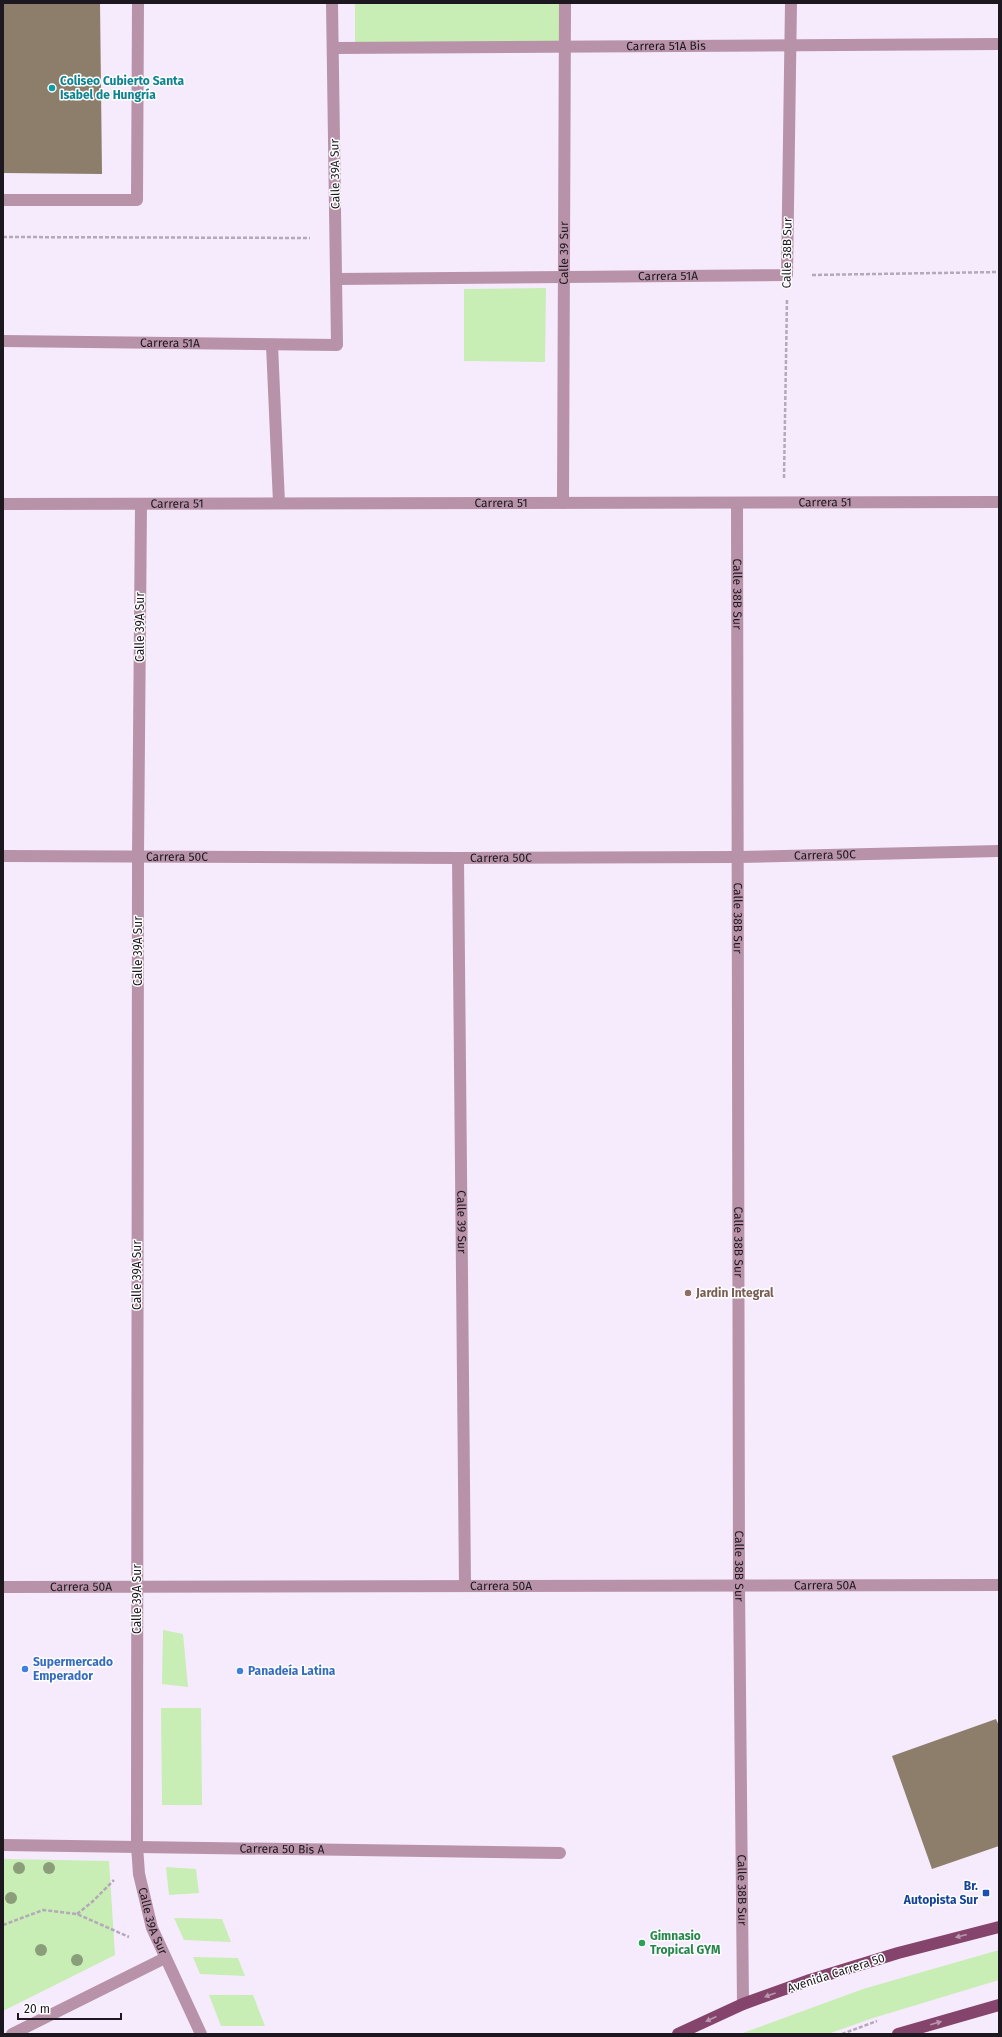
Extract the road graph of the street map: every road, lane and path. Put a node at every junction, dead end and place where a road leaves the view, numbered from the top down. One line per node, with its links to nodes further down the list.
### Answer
1 (138, 3): 9 (street)
2 (332, 3): 8 (street, Calle 39A Sur)
3 (565, 3): 7 (street, Calle 39 Sur)
4 (791, 3): 6 (street, Calle 38B Sur)
5 (999, 44): 6 (street, Carrera 51A Bis)
6 (790, 45): 7 (street, Carrera 51A Bis); 13 (street, Calle 38B Sur)
7 (565, 46): 8 (street, Carrera 51A Bis); 14 (street, Calle 39 Sur)
8 (333, 48): 11 (street, Calle 39A Sur)
9 (3, 200)
10 (3, 237): 11 (path)
11 (335, 238): 15 (street, Calle 39A Sur)
12 (999, 272): 13 (path)
13 (787, 275): 14 (street, Carrera 51A); 19 (path, Calle 38B Sur)
14 (564, 276): 15 (street, Carrera 51A); 22 (street, Calle 39 Sur)
15 (336, 279): 18 (street, Calle 39A Sur)
16 (3, 341): 17 (street, Carrera 51A)
17 (272, 345): 18 (street, Carrera 51A); 21 (street)
18 (337, 345)
19 (784, 502): 20 (street, Carrera 51); 23 (street, Carrera 51)
20 (999, 502)
21 (279, 503): 22 (street, Carrera 51); 25 (street, Carrera 51)
22 (563, 503): 23 (street, Carrera 51)
23 (737, 503): 29 (street, Calle 38B Sur)
24 (3, 504): 25 (street, Carrera 51)
25 (141, 504): 28 (street, Calle 39A Sur)
26 (999, 851): 29 (street, Carrera 50C)
27 (3, 856): 28 (street, Carrera 50C)
28 (138, 856): 30 (street, Carrera 50C); 33 (street, Calle 39A Sur)
29 (738, 857): 30 (street, Carrera 50C); 31 (street, Calle 38B Sur)
30 (458, 858): 34 (street, Calle 39 Sur)
31 (739, 1585): 32 (street, Carrera 50A); 34 (street, Carrera 50A); 43 (street, Calle 38B Sur)
32 (999, 1585)
33 (137, 1586): 34 (street, Carrera 50A); 35 (street, Carrera 50A); 37 (street, Calle 39A Sur)
34 (465, 1586)
35 (3, 1587)
36 (3, 1844): 37 (street, Carrera 50 Bis A)
37 (136, 1846): 38 (street, Carrera 50 Bis A); 39 (path); 42 (street, Calle 39A Sur)
38 (560, 1853)
39 (77, 1914): 40 (path); 42 (path)
40 (3, 1925)
41 (999, 1927): 43 (main road, Avenida Carrera 50, one-way to 43)
42 (165, 1958): 45 (street); 46 (street, Calle 39A Sur)
43 (743, 2004): 47 (main road, Avenida Carrera 50, one-way to 47)
44 (999, 2005): 48 (main road, one-way to 44)
45 (12, 2034)
46 (201, 2034)
47 (678, 2034)
48 (898, 2034)

